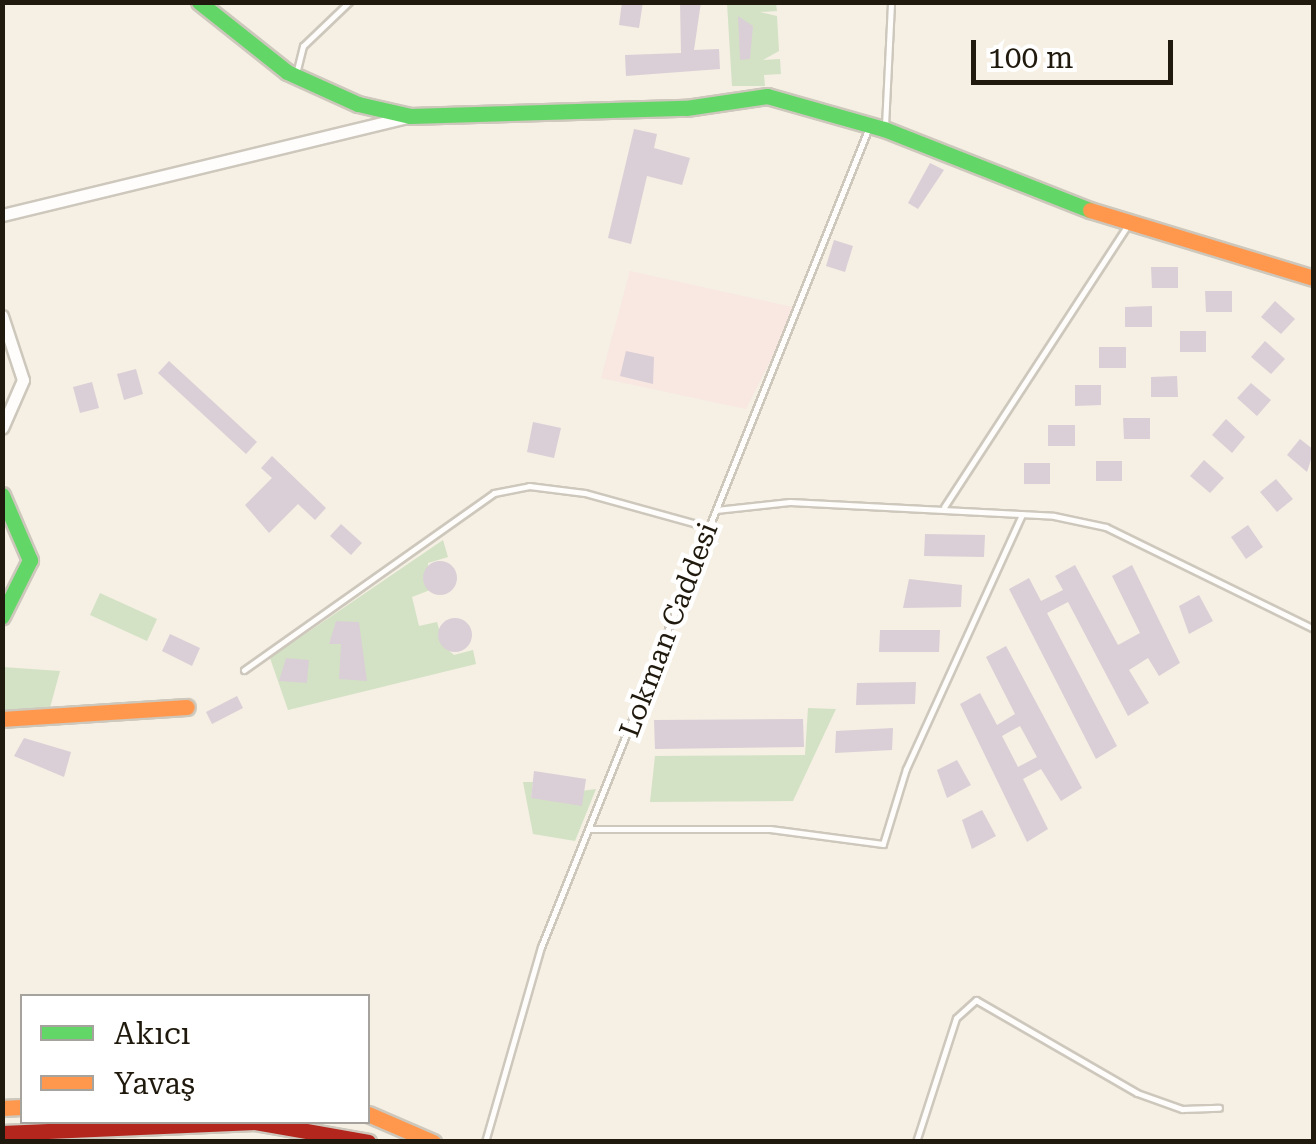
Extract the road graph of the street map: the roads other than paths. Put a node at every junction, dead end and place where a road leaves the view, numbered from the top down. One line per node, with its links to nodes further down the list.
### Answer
1 (199, 2): 4 (street)
2 (349, 2): 4 (lane)
3 (891, 2): 6 (lane, Lokman Caddesi)
4 (296, 76): 5 (street)
5 (410, 116): 6 (street); 7 (street)
6 (877, 127): 8 (street); 14 (lane, Lokman Caddesi)
7 (2, 215)
8 (1128, 225): 9 (street); 13 (lane)
9 (1314, 278)
10 (2, 316): 11 (street)
11 (2, 428)
12 (2, 494): 17 (street)
13 (943, 509): 14 (lane); 15 (lane)
14 (716, 510): 16 (lane, Lokman Caddesi)
15 (1022, 514): 18 (lane); 22 (lane)
16 (708, 527): 19 (lane); 22 (lane, Lokman Caddesi)
17 (2, 616)
18 (1314, 628)
19 (244, 670)
20 (187, 707): 21 (street)
21 (2, 719)
22 (590, 828): 30 (lane, Lokman Caddesi)
23 (1219, 1108): 31 (lane)
24 (370, 1115): 29 (street)
25 (220, 1124): 27 (street)
26 (266, 1124): 28 (street)
27 (10, 1136)
28 (368, 1142)
29 (433, 1142)
30 (486, 1142)
31 (916, 1142)

